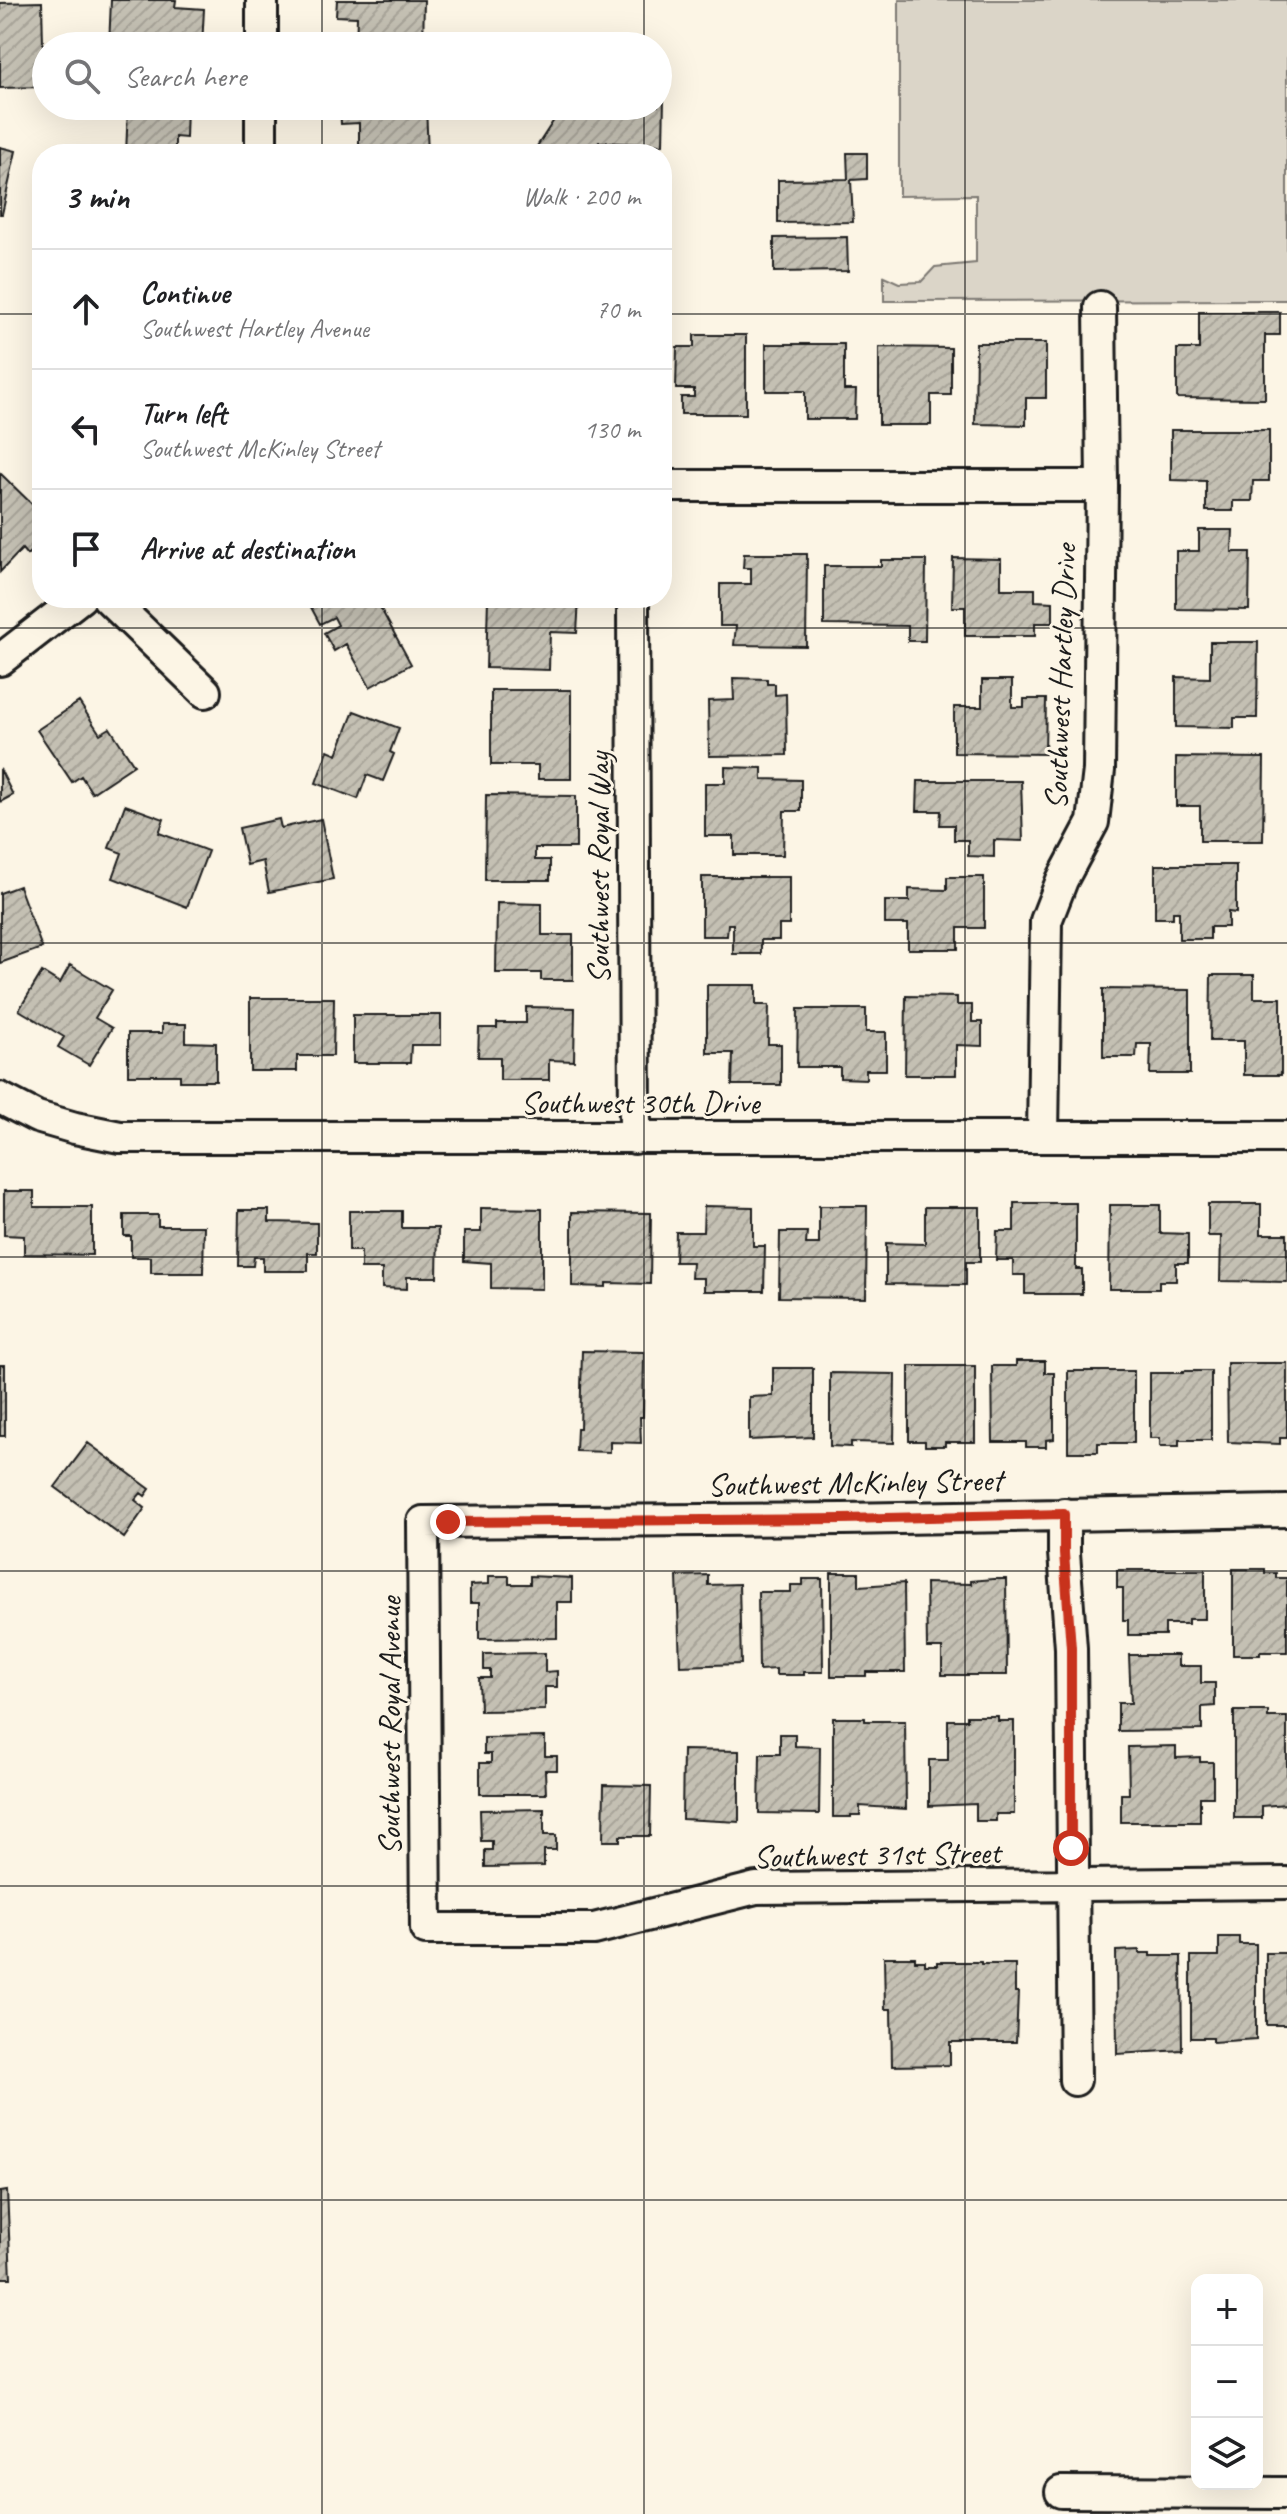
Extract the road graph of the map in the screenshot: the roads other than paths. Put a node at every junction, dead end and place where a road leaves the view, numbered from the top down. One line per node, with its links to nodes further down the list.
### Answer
1 (262, 0): 2 (street)
2 (262, 32)
3 (261, 120): 4 (street)
4 (261, 144)
5 (1100, 307): 7 (street, Southwest Hartley Drive)
6 (672, 486): 7 (street)
7 (1102, 486): 14 (street, Southwest Hartley Drive)
8 (67, 608): 11 (street)
9 (118, 608): 12 (street)
10 (633, 608): 16 (street, Southwest Royal Way)
11 (0, 660)
12 (205, 692)
13 (0, 1098): 16 (street, Southwest 30th Drive)
14 (1043, 1137): 15 (street, Southwest 30th Drive); 16 (street, Southwest 30th Drive)
15 (1287, 1137)
16 (635, 1138)
17 (1287, 1511): 18 (street, Southwest McKinley Street)
18 (1064, 1514): 19 (street, Southwest McKinley Street); 21 (street)
19 (423, 1522): 22 (street, Southwest Royal Avenue)
20 (1287, 1883): 21 (street, Southwest 31st Street)
21 (1071, 1886): 22 (street, Southwest 31st Street); 23 (street)
22 (426, 1929)
23 (1075, 2080)
24 (1061, 2492): 25 (street)
25 (1287, 2493)

